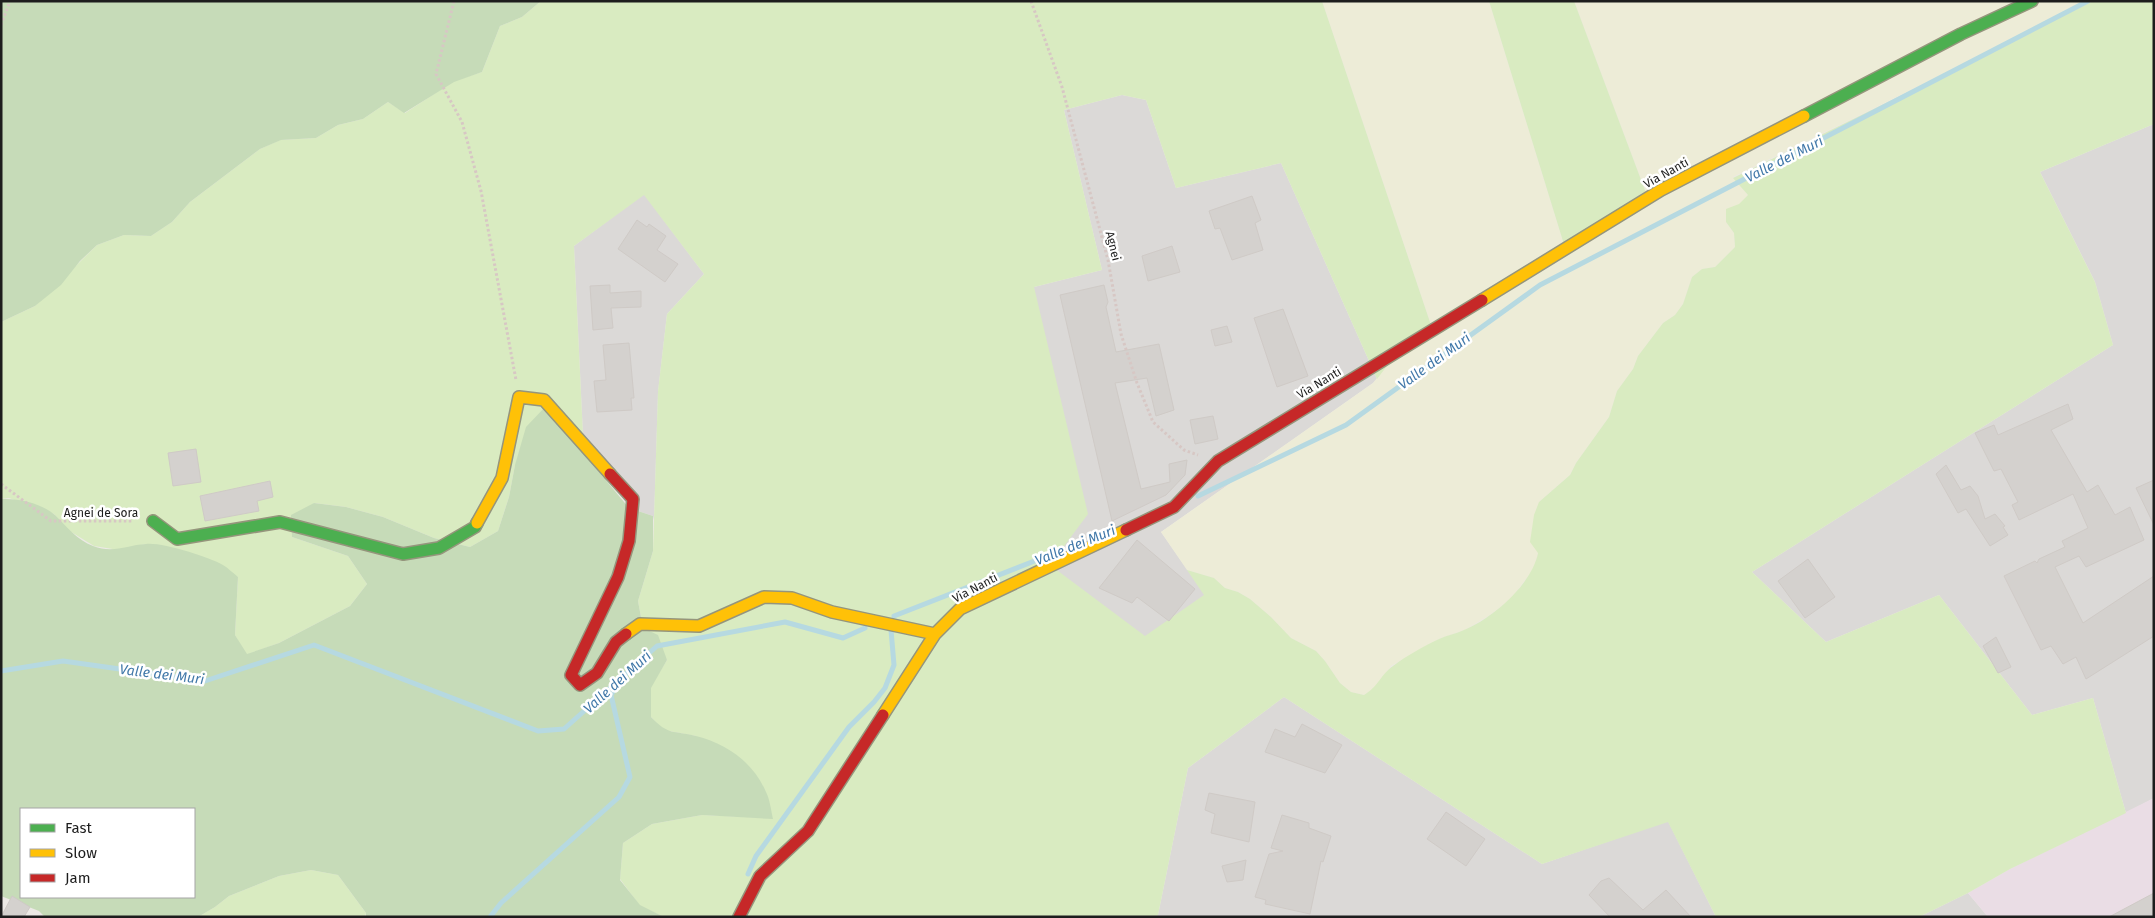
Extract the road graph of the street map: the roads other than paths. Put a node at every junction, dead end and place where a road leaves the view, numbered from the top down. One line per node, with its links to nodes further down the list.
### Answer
1 (2032, 1): 3 (street, Via Nanti)
2 (154, 521): 3 (street)
3 (935, 634): 4 (street, Via Nanti)
4 (739, 917)

